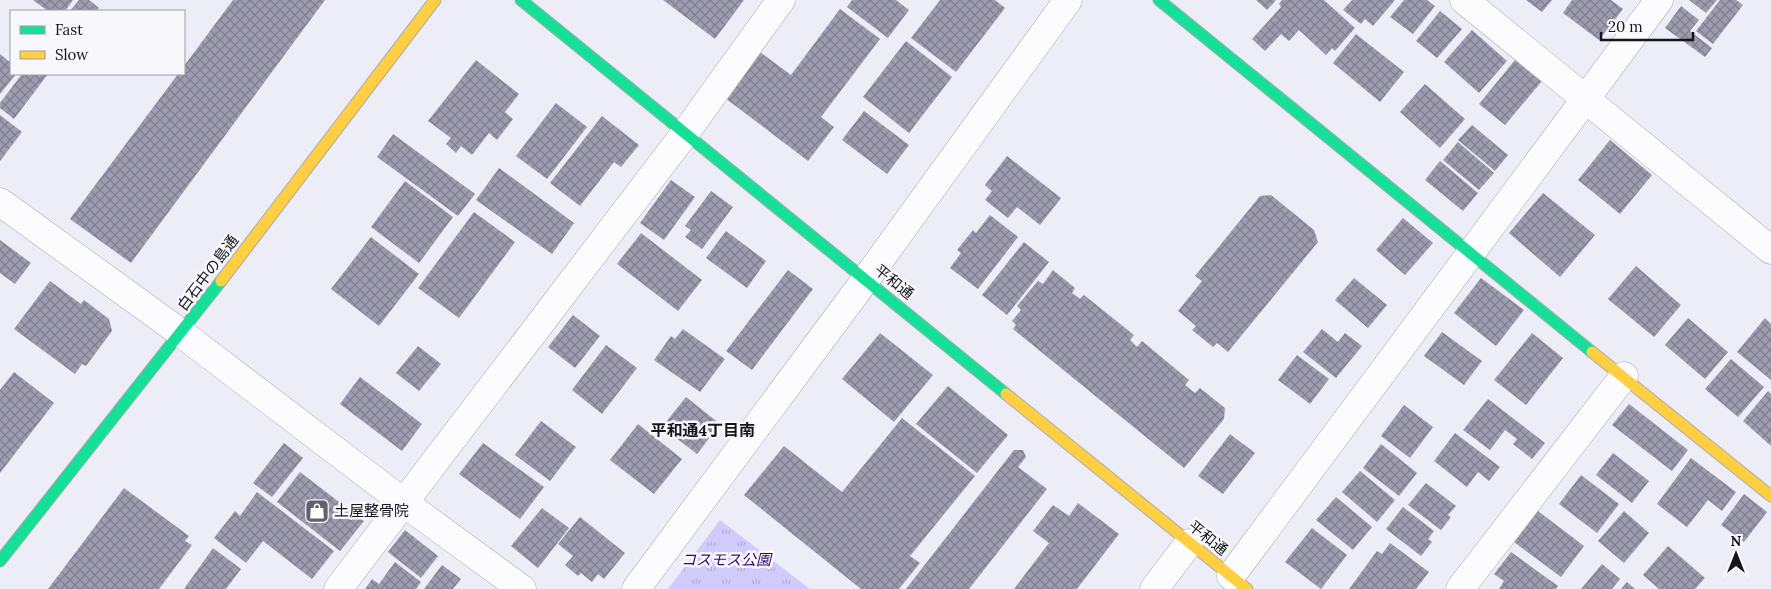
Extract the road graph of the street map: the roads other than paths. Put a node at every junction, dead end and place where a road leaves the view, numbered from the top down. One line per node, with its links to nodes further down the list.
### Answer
1 (435, 0): 14 (street, 白石中の島通)
2 (521, 0): 9 (street, 平和通)
3 (781, 0): 9 (street)
4 (1068, 0): 13 (street)
5 (1159, 0): 12 (street)
6 (1464, 0): 8 (street)
7 (1659, 0): 8 (street)
8 (1587, 99): 11 (street); 12 (street)
9 (686, 132): 13 (street, 平和通); 17 (street)
10 (0, 202): 14 (street)
11 (1771, 250)
12 (1470, 254): 15 (street); 20 (street)
13 (866, 279): 18 (street, 平和通); 23 (street)
14 (181, 333): 17 (street); 19 (street, 白石中の島通)
15 (1624, 376): 16 (street); 25 (street)
16 (1771, 496)
17 (403, 502): 21 (street); 22 (street)
18 (1189, 543): 20 (street, 平和通); 24 (street)
19 (0, 560)
20 (1239, 582)
21 (338, 589)
22 (522, 589)
23 (636, 589)
24 (1154, 589)
25 (1460, 589)

